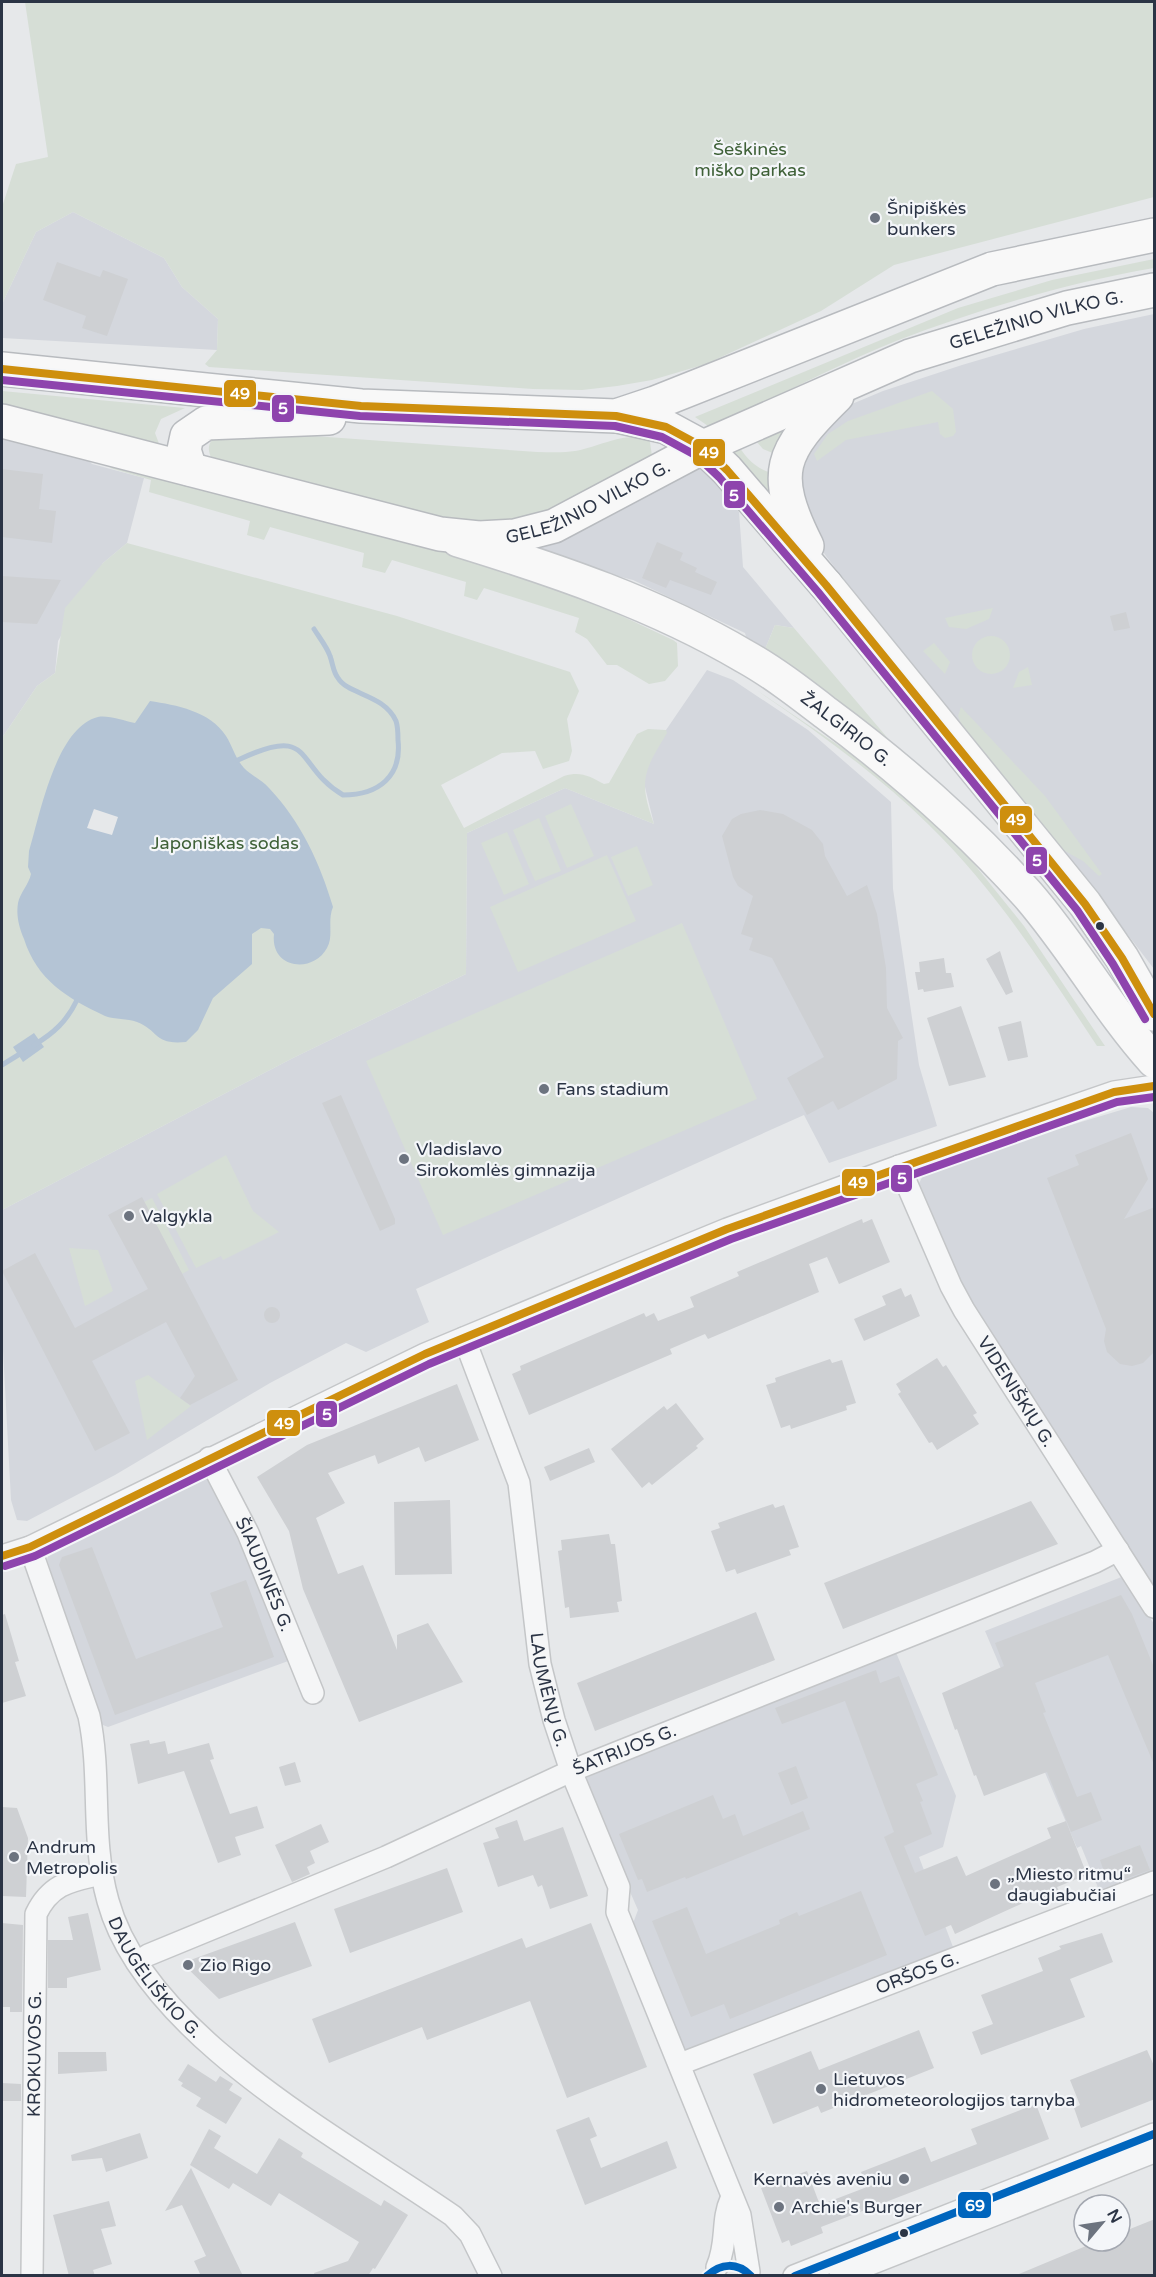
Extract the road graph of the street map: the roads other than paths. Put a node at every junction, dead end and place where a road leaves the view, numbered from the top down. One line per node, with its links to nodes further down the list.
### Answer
1 (1155, 235): 6 (main road)
2 (1155, 290): 4 (main road, GELEŽINIO VILKO G.)
3 (2, 369): 5 (main road)
4 (852, 381): 8 (main road, GELEŽINIO VILKO G.); 11 (main road)
5 (361, 405): 6 (main road); 9 (main road)
6 (616, 416): 8 (main road)
7 (2, 421): 9 (main road, GELEŽINIO VILKO G.)
8 (703, 447): 10 (main road, GELEŽINIO VILKO G.); 11 (main road)
9 (190, 469): 10 (main road, GELEŽINIO VILKO G.)
10 (440, 534): 13 (main road, ŽALGIRIO G.)
11 (826, 585): 12 (main road)
12 (1155, 1014)
13 (1155, 1061)
14 (1155, 1086): 15 (street)
15 (899, 1166): 16 (street); 19 (street, VIDENIŠKIŲ G.)
16 (464, 1338): 17 (street); 23 (street, LAUMĖNŲ G.)
17 (209, 1458): 18 (street); 22 (street, ŠIAUDINĖS G.)
18 (30, 1547): 20 (street); 24 (street, DAUGĖLIŠKIO G.)
19 (1118, 1550): 21 (street, VIDENIŠKIŲ G.); 23 (street, ŠATRIJOS G.)
20 (2, 1556)
21 (1155, 1607)
22 (313, 1693)
23 (571, 1771): 26 (street, ŠATRIJOS G.); 27 (street, LAUMĖNŲ G.)
24 (101, 1874): 26 (street, DAUGĖLIŠKIO G.); 33 (street, KROKUVOS G.)
25 (1155, 1882): 27 (street, ORŠOS G.)
26 (136, 1962): 34 (street, DAUGĖLIŠKIO G.)
27 (680, 2064): 30 (street, LAUMĖNŲ G.)
28 (1155, 2134): 35 (street)
29 (1155, 2152): 36 (street)
30 (731, 2199): 31 (street); 32 (street, LAUMĖNŲ G.)
31 (712, 2271): 32 (street)
32 (751, 2274)
33 (32, 2276)
34 (491, 2276)
35 (794, 2276)
36 (840, 2276)

